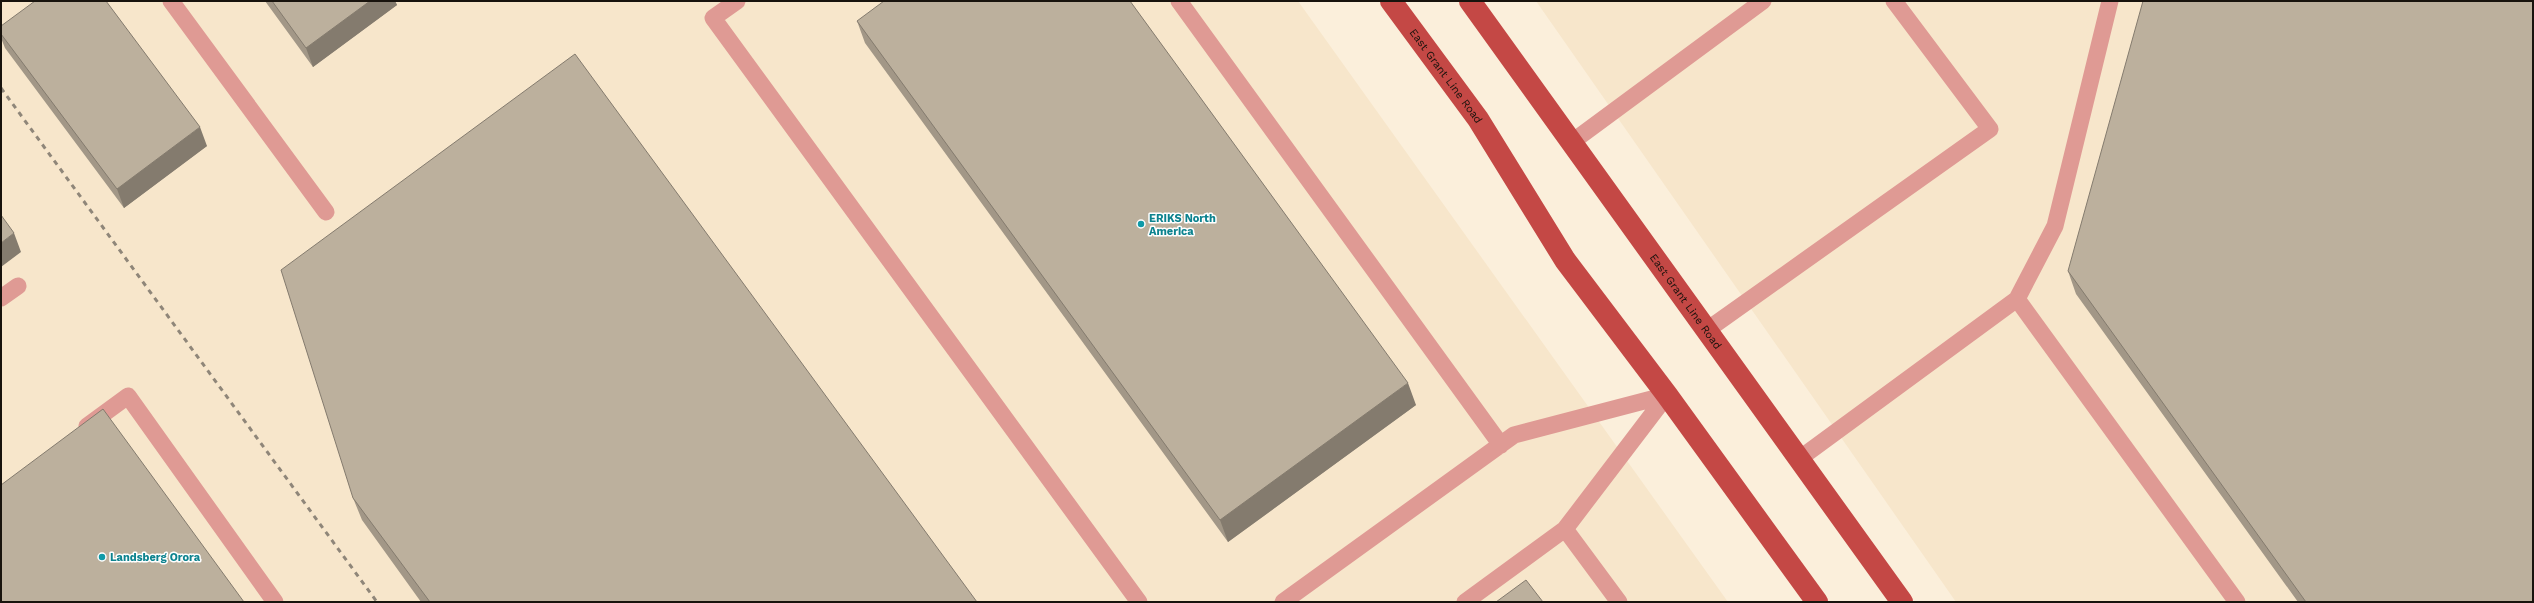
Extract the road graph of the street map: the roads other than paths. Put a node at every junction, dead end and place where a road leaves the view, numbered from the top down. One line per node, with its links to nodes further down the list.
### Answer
1 (171, 1): 10 (lane)
2 (737, 1): 21 (lane)
3 (1179, 1): 17 (lane)
4 (1391, 1): 15 (main road, East Grant Line Road)
5 (1470, 1): 9 (main road, East Grant Line Road)
6 (1763, 1): 9 (lane)
7 (1894, 1): 14 (lane)
8 (2110, 1): 13 (lane)
9 (1572, 142): 14 (main road, East Grant Line Road)
10 (326, 212)
11 (18, 286): 12 (lane)
12 (1, 298)
13 (2017, 299): 18 (lane); 27 (lane)
14 (1707, 330): 18 (main road, East Grant Line Road)
15 (1667, 395): 17 (lane); 19 (lane); 25 (main road, East Grant Line Road)
16 (77, 434): 20 (lane)
17 (1501, 445): 22 (lane)
18 (1799, 459): 26 (main road, East Grant Line Road)
19 (1565, 529): 23 (lane); 24 (lane)
20 (275, 602)
21 (1138, 602)
22 (1283, 602)
23 (1465, 602)
24 (1619, 602)
25 (1817, 602)
26 (1902, 602)
27 (2237, 602)

